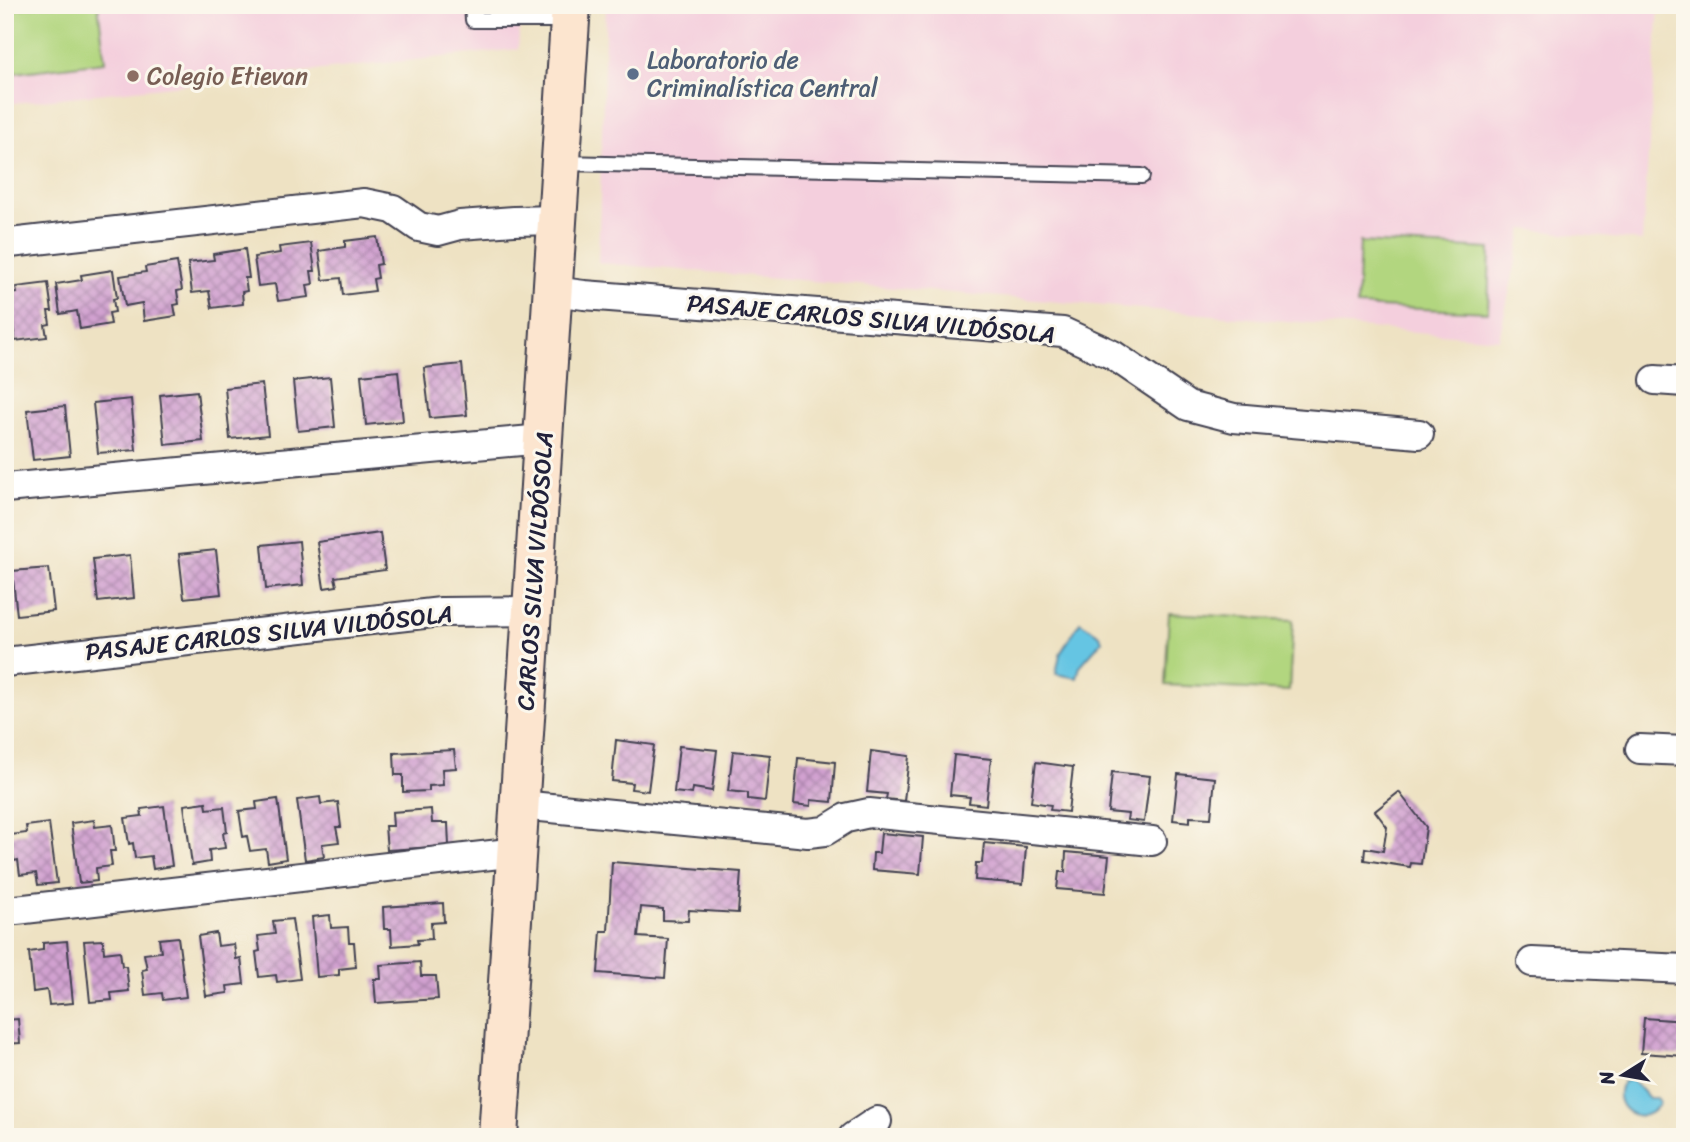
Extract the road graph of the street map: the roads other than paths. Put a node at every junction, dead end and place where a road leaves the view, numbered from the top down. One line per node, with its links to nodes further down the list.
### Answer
1 (472, 5): 2 (lane)
2 (571, 13): 3 (street, CARLOS SILVA VILDÓSOLA)
3 (561, 163): 4 (lane); 5 (street, CARLOS SILVA VILDÓSOLA)
4 (1142, 176)
5 (558, 220): 6 (street); 7 (street, CARLOS SILVA VILDÓSOLA)
6 (10, 243)
7 (553, 291): 10 (street, PASAJE CARLOS SILVA VILDÓSOLA); 11 (street, CARLOS SILVA VILDÓSOLA)
8 (1655, 380): 9 (street)
9 (1685, 382)
10 (1419, 434)
11 (543, 439): 12 (street); 13 (street, CARLOS SILVA VILDÓSOLA)
12 (5, 488)
13 (533, 611): 14 (street, PASAJE CARLOS SILVA VILDÓSOLA); 17 (street, CARLOS SILVA VILDÓSOLA)
14 (5, 662)
15 (1640, 749): 16 (street)
16 (1685, 751)
17 (520, 806): 18 (street); 19 (street, CARLOS SILVA VILDÓSOLA)
18 (1152, 841)
19 (517, 852): 20 (street); 24 (street, CARLOS SILVA VILDÓSOLA)
20 (16, 910)
21 (1532, 962): 22 (street)
22 (1685, 969)
23 (877, 1121): 25 (street)
24 (493, 1136)
25 (853, 1137)

